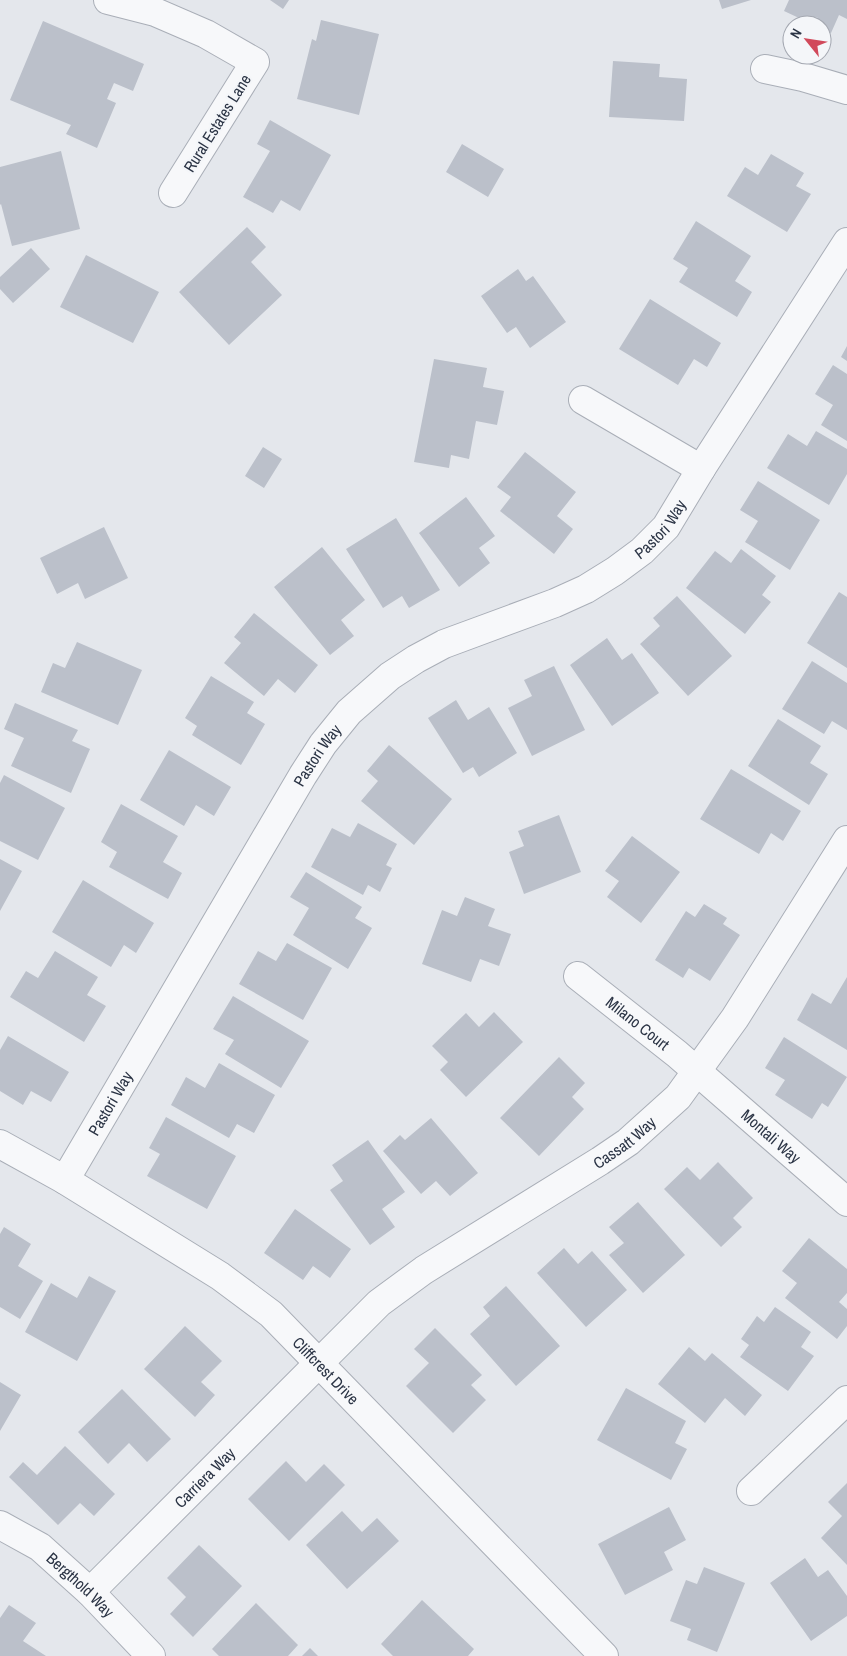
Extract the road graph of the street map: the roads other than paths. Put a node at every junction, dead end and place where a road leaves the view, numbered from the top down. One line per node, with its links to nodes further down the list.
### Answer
1 (108, 0): 4 (street, Rural Estates Lane)
2 (765, 69): 3 (street)
3 (847, 90)
4 (173, 193)
5 (847, 242): 7 (street, Pastori Way)
6 (584, 400): 7 (street)
7 (701, 469): 12 (street, Pastori Way)
8 (847, 840): 10 (street, Cassatt Way)
9 (578, 976): 10 (street, Milano Court)
10 (697, 1071): 13 (street, Montali Way); 14 (street, Cassatt Way)
11 (0, 1144): 12 (street, Cliffcrest Drive)
12 (64, 1180): 14 (street, Cliffcrest Drive)
13 (847, 1202)
14 (320, 1363): 18 (street, Carriera Way); 20 (street, Cliffcrest Drive)
15 (847, 1400): 16 (street)
16 (751, 1492)
17 (0, 1525): 18 (street, Bergthold Way)
18 (90, 1592): 19 (street, Bergthold Way)
19 (151, 1656)
20 (604, 1656)

